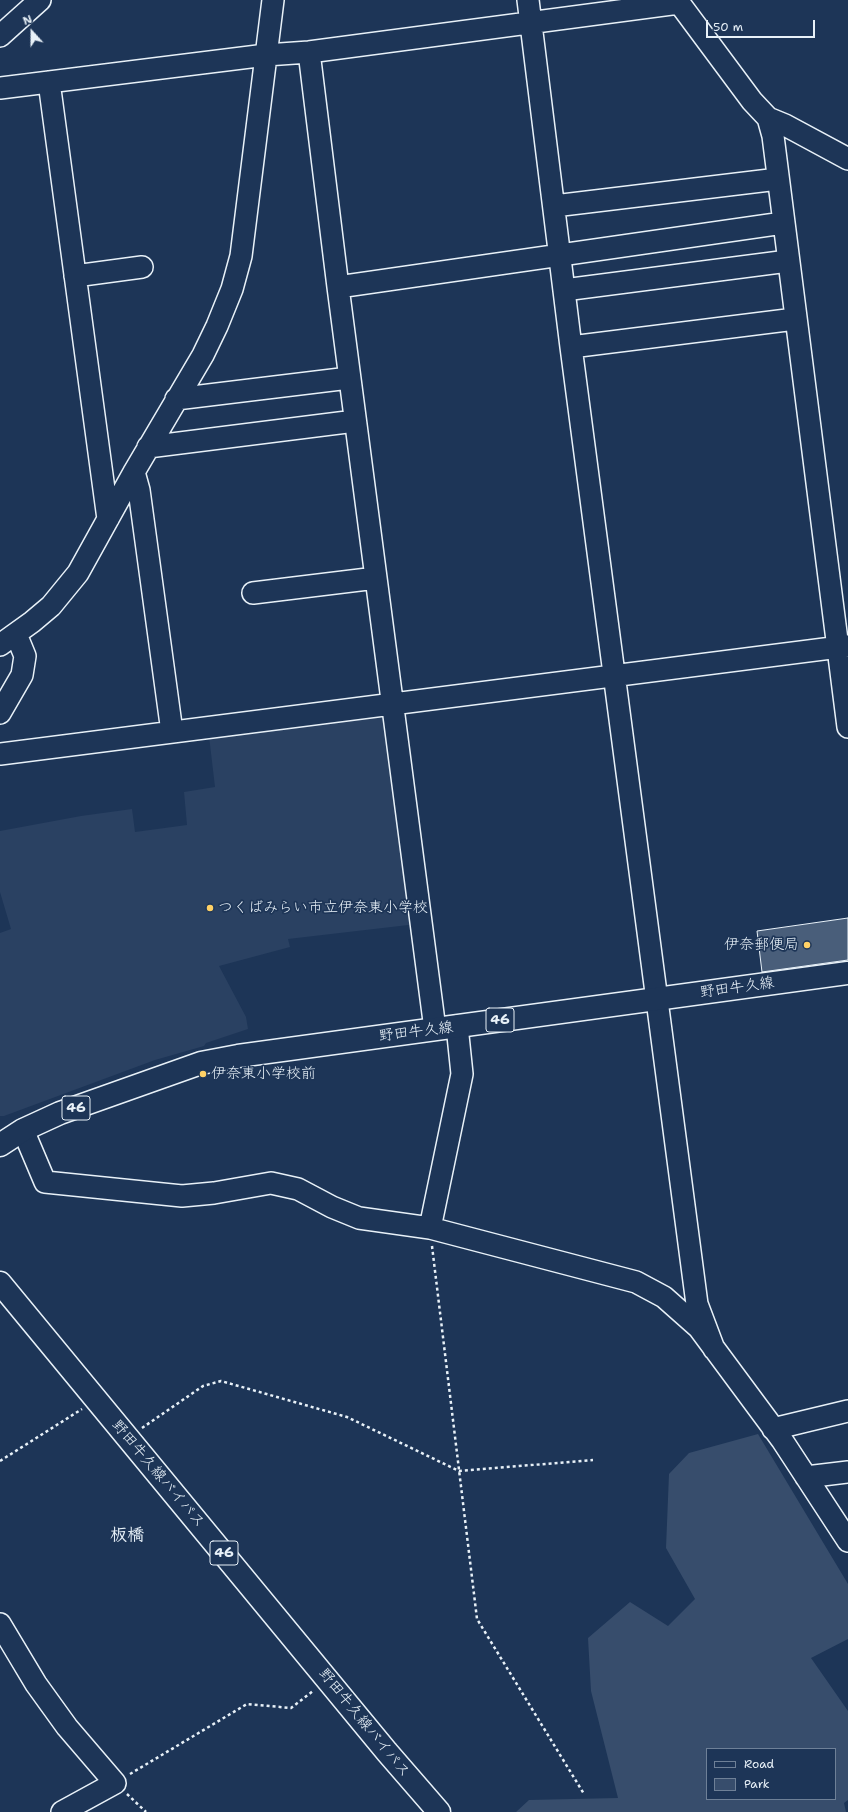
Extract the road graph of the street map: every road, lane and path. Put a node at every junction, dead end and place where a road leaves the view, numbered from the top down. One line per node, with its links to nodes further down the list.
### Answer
1 (40, 0): 6 (street)
2 (273, 0): 8 (street)
3 (528, 0): 5 (street)
4 (678, 1): 5 (street); 11 (street)
5 (531, 21): 7 (street); 14 (street)
6 (0, 36)
7 (309, 52): 8 (street); 20 (street)
8 (266, 55): 9 (street); 25 (street)
9 (49, 82): 10 (street); 19 (street)
10 (0, 88)
11 (768, 118): 12 (street); 13 (street)
12 (848, 158)
13 (778, 179): 14 (street); 15 (street)
14 (554, 206): 16 (street)
15 (783, 223): 16 (street); 17 (street)
16 (560, 255): 20 (street); 21 (street)
17 (788, 261): 21 (street); 22 (street)
18 (142, 267): 19 (street)
19 (75, 276): 29 (street)
20 (338, 287): 24 (street)
21 (564, 290): 23 (street)
22 (795, 319): 23 (street); 33 (street)
23 (571, 347): 34 (street)
24 (349, 378): 25 (street); 26 (street)
25 (176, 399): 27 (street)
26 (355, 421): 27 (street); 30 (street)
27 (148, 447): 28 (street)
28 (134, 472): 29 (street); 38 (street)
29 (108, 519): 32 (street)
30 (376, 578): 31 (street); 35 (street)
31 (253, 593)
32 (8, 640): 36 (street)
33 (843, 647): 34 (street); 37 (street)
34 (614, 677): 35 (street); 41 (street)
35 (392, 704): 38 (street); 43 (street)
36 (0, 713)
37 (848, 727)
38 (172, 732): 39 (street)
39 (0, 754)
40 (848, 973): 41 (main road, 野田牛久線 / 46)
41 (656, 999): 42 (main road, 野田牛久線 / 46); 48 (street)
42 (457, 1026): 43 (main road, 野田牛久線 / 46); 46 (street)
43 (435, 1029): 44 (main road, 野田牛久線 / 46)
44 (23, 1130): 45 (main road, 野田牛久線 / 46); 46 (street)
45 (0, 1145)
46 (430, 1228): 48 (street); 55 (path)
47 (0, 1283): 49 (main road, 野田牛久線バイパス / 46)
48 (714, 1349): 51 (street)
49 (97, 1400): 52 (main road, 野田牛久線バイパス / 46); 54 (path)
50 (848, 1411): 51 (street)
51 (773, 1429): 57 (street)
52 (128, 1438): 55 (path); 60 (main road, 野田牛久線バイパス / 46)
53 (593, 1460): 55 (path)
54 (0, 1461)
55 (459, 1471): 62 (path)
56 (848, 1472): 57 (street)
57 (806, 1477): 58 (street)
58 (848, 1541)
59 (0, 1624): 61 (street)
60 (328, 1679): 61 (path); 65 (main road, 野田牛久線バイパス / 46)
61 (115, 1783): 63 (street); 64 (path)
62 (584, 1794)
63 (62, 1812)
64 (146, 1812)
65 (439, 1812)

